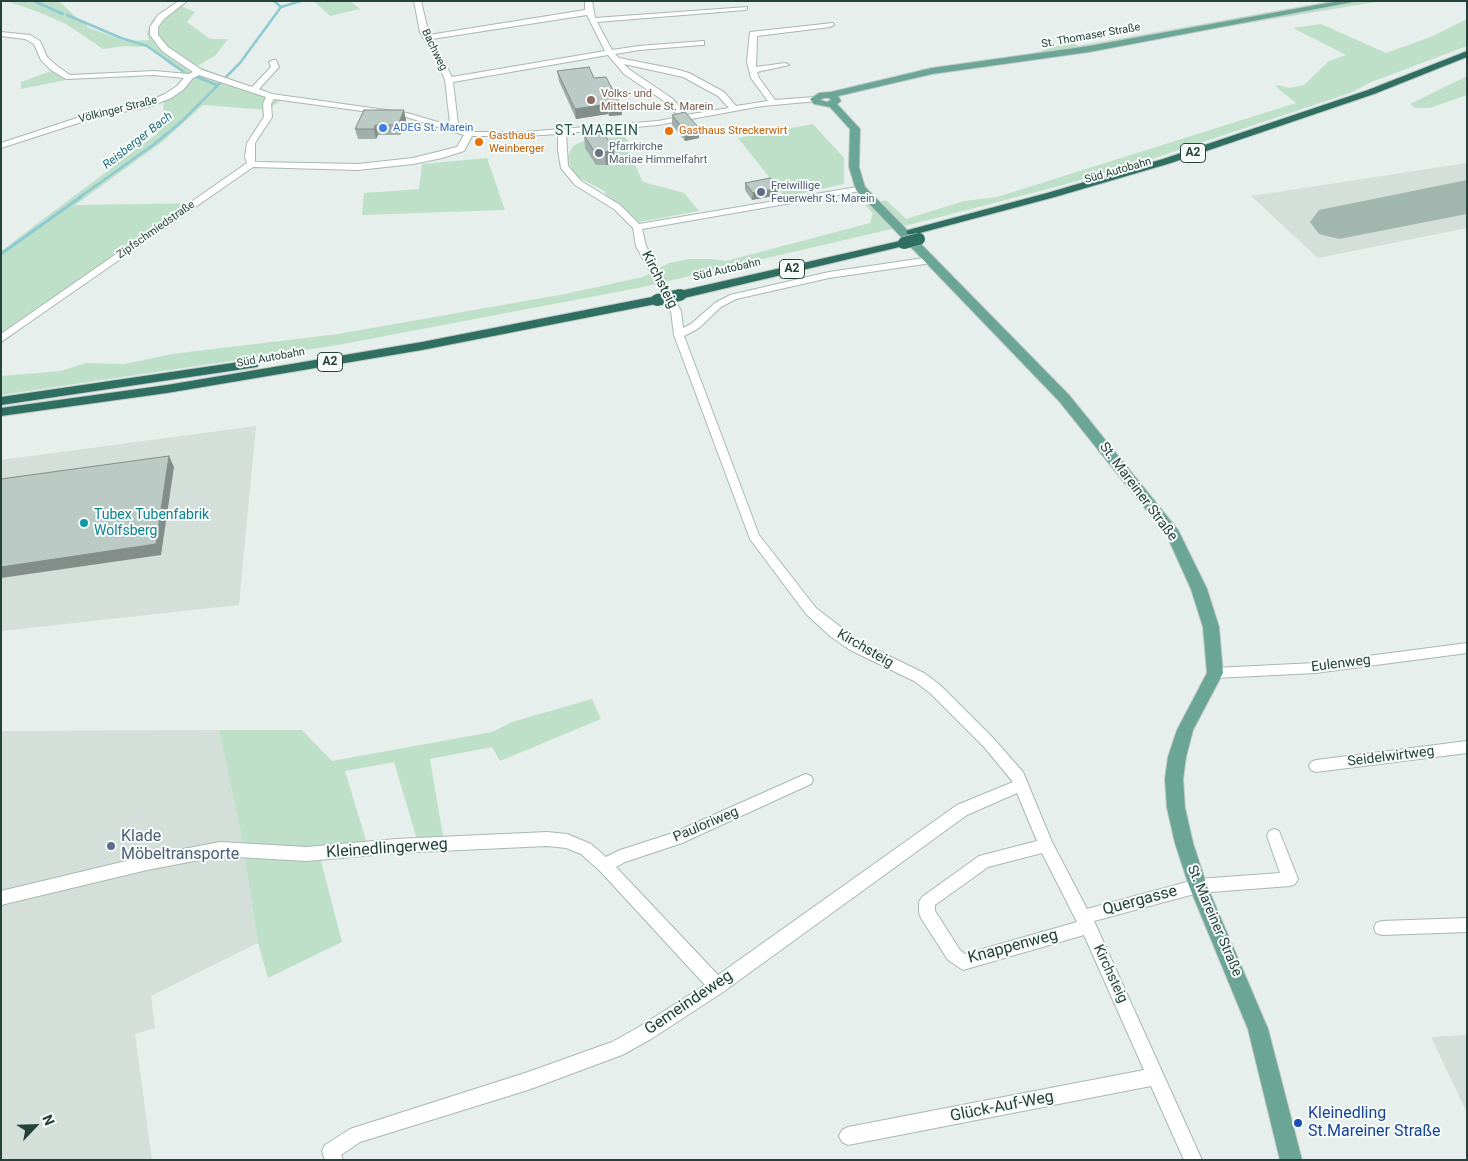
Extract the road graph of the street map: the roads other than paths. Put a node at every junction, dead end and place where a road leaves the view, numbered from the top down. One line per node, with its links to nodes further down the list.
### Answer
1 (184, 1): 18 (street)
2 (417, 1): 9 (street, Bachweg)
3 (588, 1): 6 (street)
4 (1354, 1): 24 (main road, St. Thomaser Straße)
5 (745, 8): 6 (street)
6 (591, 16): 9 (street); 11 (street)
7 (830, 25): 17 (street)
8 (1, 34): 19 (street)
9 (428, 37): 20 (street, Bachweg)
10 (701, 43): 11 (street)
11 (610, 53): 13 (street); 20 (street)
12 (1467, 54): 35 (highway, Süd Autobahn / A2)
13 (616, 60): 26 (street); 27 (street)
14 (272, 62): 21 (street)
15 (1467, 63): 35 (highway, Süd Autobahn / A2)
16 (785, 65): 17 (street)
17 (753, 70): 25 (street)
18 (199, 72): 19 (street, Völkinger Straße); 21 (street)
19 (190, 76): 31 (street, Völkinger Straße)
20 (449, 80): 28 (street, Bachweg)
21 (254, 90): 22 (street)
22 (271, 96): 28 (street); 32 (street)
23 (815, 99): 24 (main road); 25 (street)
24 (832, 100): 33 (main road)
25 (773, 103): 26 (street)
26 (734, 109): 27 (street)
27 (685, 119): 29 (street)
28 (450, 127): 30 (street)
29 (562, 131): 30 (street); 34 (street, Kirchsteig)
30 (470, 134): 32 (street)
31 (1, 146)
32 (251, 164): 39 (street, Zipfschmiedstraße)
33 (860, 188): 34 (street); 36 (main road, St. Mareiner Straße)
34 (637, 227): 38 (street, Kirchsteig)
35 (916, 236): 37 (highway, Süd Autobahn / A2, bridge)
36 (931, 260): 38 (street); 43 (main road, St. Mareiner Straße)
37 (655, 296): 40 (highway, Süd Autobahn / A2); 41 (highway, Süd Autobahn / A2)
38 (679, 335): 47 (street, Kirchsteig)
39 (1, 339)
40 (1, 401)
41 (1, 412)
42 (1467, 648): 43 (street, Eulenweg)
43 (1215, 673): 51 (main road, St. Mareiner Straße)
44 (1467, 747): 45 (street, Seidelwirtweg)
45 (1316, 766)
46 (806, 780): 50 (street, Pauloriweg)
47 (1021, 785): 49 (street, Kirchsteig); 56 (street, Gemeindeweg)
48 (1274, 836): 51 (street, Quergasse)
49 (1046, 846): 53 (street, Kirchsteig); 53 (street, Knappenweg)
50 (605, 866): 52 (street, Kleinedlingerweg); 56 (street, Kleinedlingerweg)
51 (1198, 886): 53 (street, Quergasse); 61 (main road, St. Mareiner Straße)
52 (1, 898)
53 (1085, 921): 57 (street, Kirchsteig)
54 (1467, 925): 55 (street)
55 (1382, 928)
56 (716, 986): 59 (street, Gemeindeweg)
57 (1156, 1076): 58 (street, Glück-Auf-Weg); 60 (street, Kirchsteig)
58 (848, 1136)
59 (334, 1160)
60 (1193, 1160)
61 (1291, 1160)

